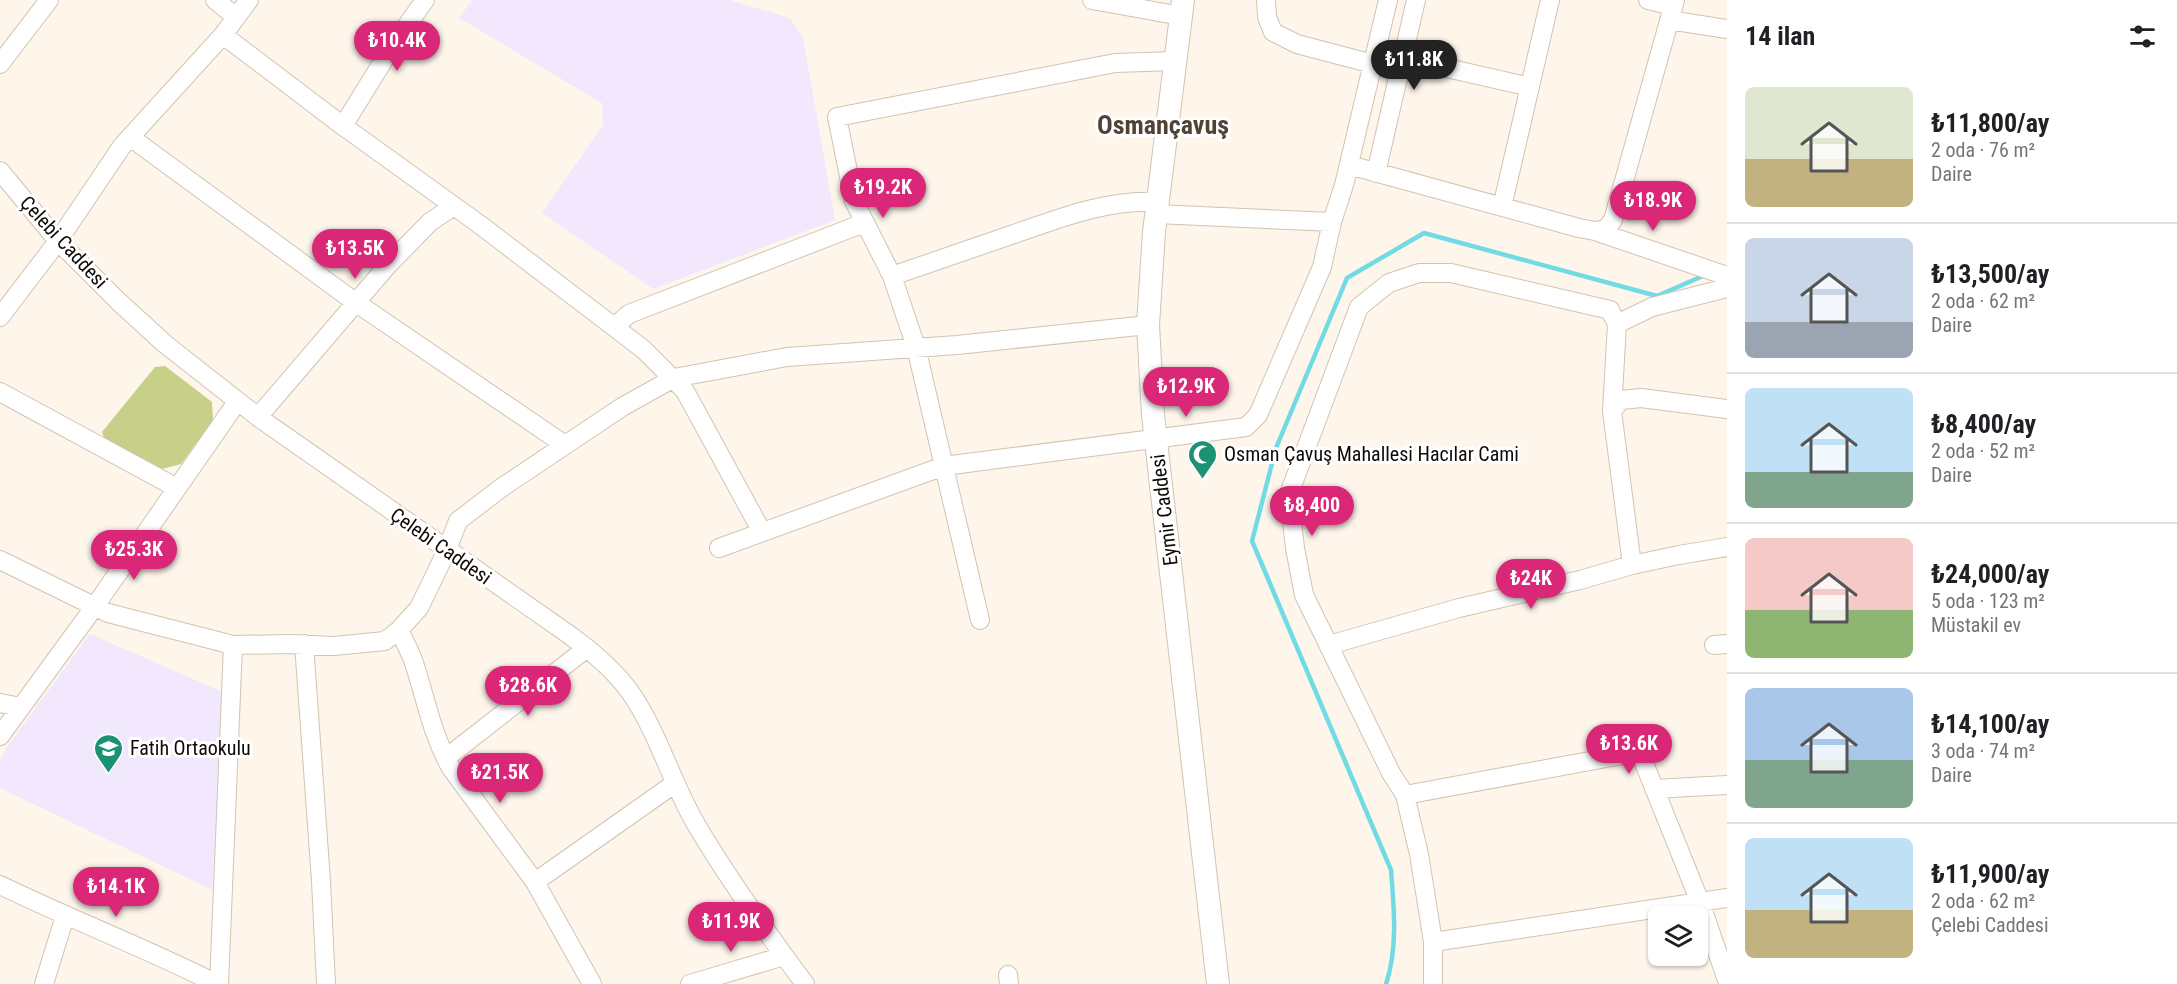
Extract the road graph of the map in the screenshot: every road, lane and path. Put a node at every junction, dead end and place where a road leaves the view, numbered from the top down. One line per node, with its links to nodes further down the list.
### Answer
1 (49, 0): 18 (street)
2 (216, 0): 13 (street)
3 (249, 0): 13 (street)
4 (425, 0): 21 (street)
5 (1092, 0): 11 (street)
6 (1266, 0): 19 (street)
7 (1388, 0): 19 (street)
8 (1416, 0): 16 (street)
9 (1550, 0): 20 (street)
10 (1648, 0): 12 (street)
11 (1182, 8): 17 (main road, Eymir Caddesi)
12 (1673, 9): 14 (street); 31 (street)
13 (236, 17): 15 (street)
14 (1727, 29)
15 (223, 35): 21 (street); 22 (street)
16 (1403, 58): 20 (street); 25 (street)
17 (1175, 61): 28 (main road, Eymir Caddesi); 30 (street)
18 (0, 64)
19 (1373, 64): 23 (street)
20 (1530, 87): 27 (street)
21 (343, 126): 26 (street)
22 (129, 137): 32 (street); 35 (street)
23 (1349, 165): 25 (street); 29 (street)
24 (0, 171): 32 (street, Çelebi Caddesi)
25 (1376, 173): 27 (street)
26 (454, 206): 35 (street); 39 (street)
27 (1502, 207): 31 (street)
28 (1157, 208): 29 (street); 33 (street); 38 (main road, Eymir Caddesi)
29 (1332, 222): 47 (street)
30 (864, 223): 33 (street); 39 (street)
31 (1595, 231): 34 (street)
32 (58, 241): 36 (street); 43 (street, Çelebi Caddesi)
33 (892, 276): 40 (street)
34 (1725, 279): 37 (street)
35 (355, 302): 46 (street); 48 (street)
36 (0, 317)
37 (1617, 324): 45 (street); 62 (street)
38 (1148, 325): 40 (street); 47 (main road, Eymir Caddesi)
39 (614, 327): 41 (street)
40 (916, 347): 41 (street); 49 (street)
41 (674, 378): 48 (street); 51 (street)
42 (0, 392): 50 (street)
43 (237, 402): 46 (street, Çelebi Caddesi); 50 (street)
44 (1727, 409): 45 (street)
45 (1612, 411): 56 (street)
46 (258, 417): 54 (street, Çelebi Caddesi)
47 (1156, 440): 49 (street); 86 (main road, Eymir Caddesi)
48 (565, 445): 54 (street)
49 (944, 466): 51 (street); 58 (street)
50 (177, 488): 57 (street)
51 (762, 532): 53 (street)
52 (1727, 547): 56 (street)
53 (718, 548)
54 (447, 550): 59 (street); 63 (street, Çelebi Caddesi)
55 (0, 560): 57 (street)
56 (1632, 565): 62 (street)
57 (95, 606): 61 (street); 65 (street)
58 (980, 620)
59 (399, 630): 60 (street); 67 (street)
60 (304, 644): 61 (street); 82 (street)
61 (233, 645): 81 (street)
62 (1329, 645): 71 (street)
63 (587, 648): 67 (street); 68 (street, Çelebi Caddesi)
64 (0, 703): 65 (street)
65 (21, 707): 66 (street)
66 (0, 736)
67 (446, 758): 72 (street)
68 (674, 784): 72 (street); 78 (street, Çelebi Caddesi)
69 (1727, 785): 70 (street)
70 (1654, 789): 71 (street); 75 (street)
71 (1406, 795): 77 (street)
72 (535, 882): 83 (street)
73 (0, 885): 76 (street)
74 (1727, 898): 75 (street)
75 (1700, 902): 77 (street); 79 (street)
76 (65, 916): 80 (street); 81 (street)
77 (1433, 942): 87 (street)
78 (784, 956): 84 (street); 85 (street, Çelebi Caddesi)
79 (1727, 980)
80 (44, 984)
81 (218, 984)
82 (326, 984)
83 (592, 984)
84 (690, 984)
85 (805, 984)
86 (1218, 984)
87 (1433, 984)

